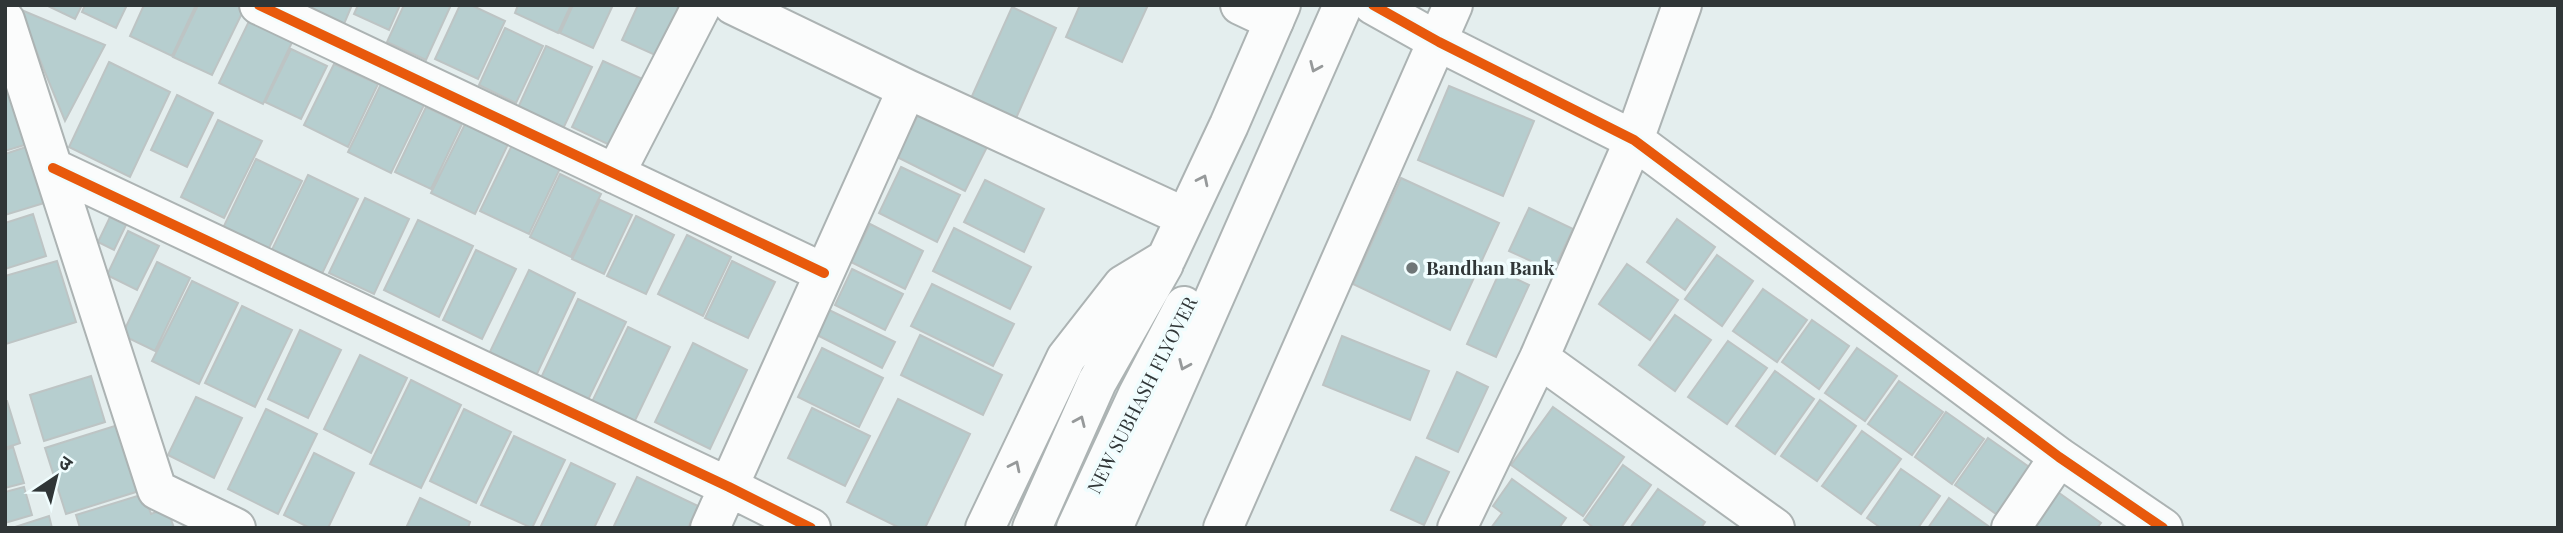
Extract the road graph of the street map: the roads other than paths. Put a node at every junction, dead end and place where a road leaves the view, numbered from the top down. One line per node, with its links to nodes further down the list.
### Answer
1 (259, 5): 14 (street)
2 (702, 5): 14 (street)
3 (733, 5): 11 (street)
4 (1343, 5): 16 (street, one-way to 16)
5 (1373, 5): 10 (street)
6 (1454, 5): 10 (street)
7 (1682, 5): 12 (street)
8 (1265, 10): 15 (street, one-way to 8)
9 (5, 20): 13 (street)
10 (1439, 41): 12 (street); 29 (street)
11 (907, 89): 15 (street); 18 (street)
12 (1634, 140): 19 (street); 20 (street)
13 (53, 168): 21 (street); 22 (street)
14 (615, 174): 18 (street)
15 (1185, 216): 17 (street)
16 (1241, 233): 27 (street, NEW SUBHASH FLYOVER); 28 (street, one-way to 28)
17 (1167, 259): 25 (street, one-way to 17); 26 (street, one-way to 17)
18 (824, 273): 21 (street)
19 (1539, 358): 30 (street); 31 (street)
20 (2059, 457): 32 (street); 33 (street)
21 (729, 487): 23 (street); 24 (street)
22 (236, 528)
23 (710, 528)
24 (811, 528)
25 (985, 528)
26 (1032, 528)
27 (1076, 528)
28 (1113, 528)
29 (1223, 528)
30 (1457, 528)
31 (1775, 528)
32 (2011, 528)
33 (2163, 528)

